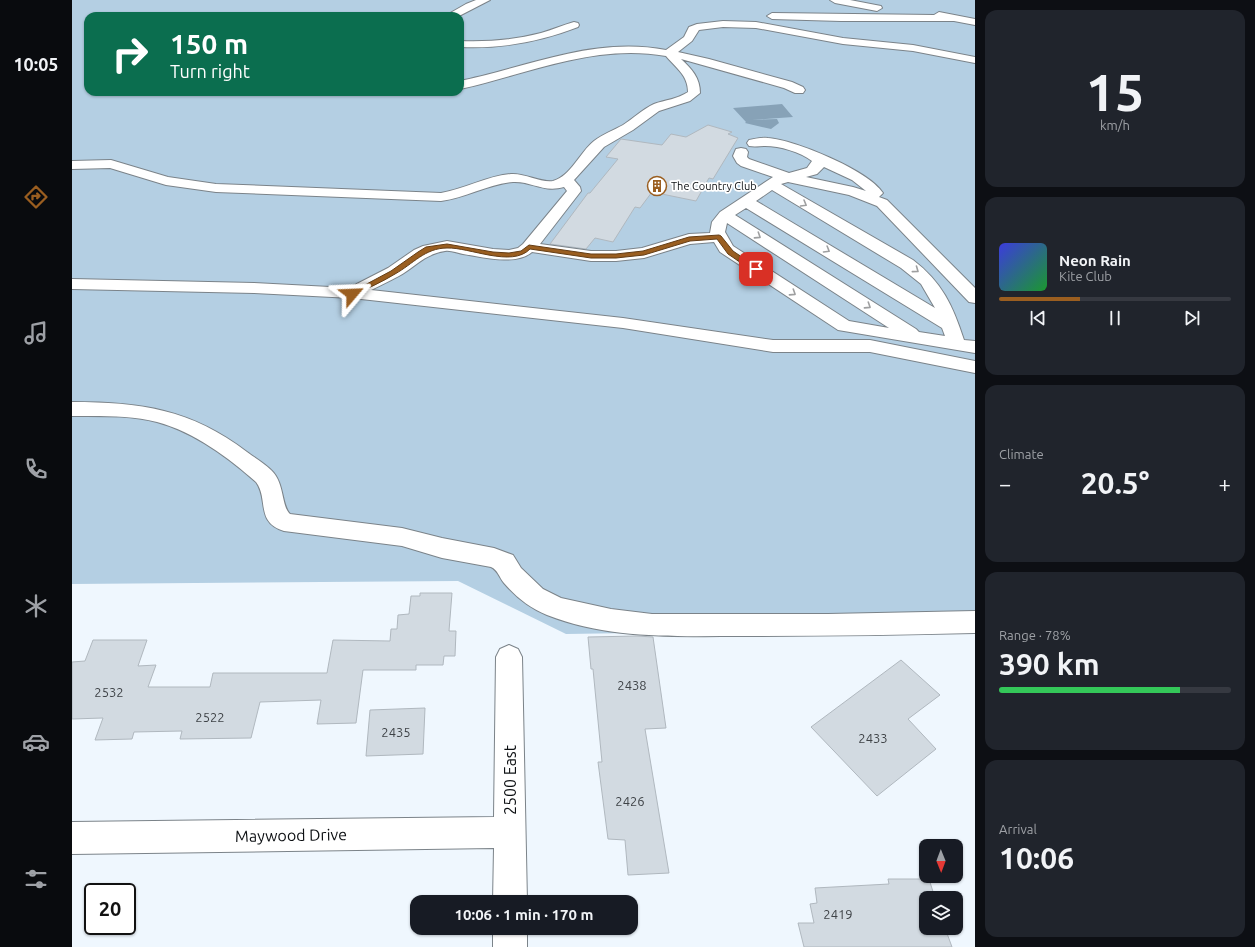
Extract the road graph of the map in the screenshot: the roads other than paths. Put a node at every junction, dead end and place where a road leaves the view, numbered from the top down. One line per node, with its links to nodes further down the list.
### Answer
1 (485, 0): 3 (street)
2 (836, 0): 6 (street)
3 (461, 12)
4 (755, 15): 6 (street)
5 (702, 16): 9 (street)
6 (954, 18): 7 (street)
7 (975, 22)
8 (574, 25): 10 (street)
9 (697, 27): 11 (street); 12 (street)
10 (464, 44)
11 (913, 48): 13 (street); 14 (street)
12 (669, 53): 15 (street); 16 (street); 22 (street)
13 (975, 60)
14 (967, 70)
15 (464, 84)
16 (799, 90)
17 (754, 143): 19 (street)
18 (741, 152): 21 (street)
19 (819, 160): 21 (street); 25 (street)
20 (72, 165): 22 (street)
21 (789, 178): 23 (street); 25 (street)
22 (565, 180): 28 (street)
23 (770, 184): 24 (street); 32 (street, one-way to 32)
24 (746, 201): 26 (street); 32 (street, one-way to 32)
25 (882, 203): 31 (street)
26 (725, 215): 27 (street); 33 (street, one-way to 33)
27 (719, 237): 28 (street); 33 (street, one-way to 33)
28 (529, 247): 30 (street)
29 (72, 284): 30 (street)
30 (352, 294): 36 (street)
31 (975, 298)
32 (950, 325): 34 (street)
33 (918, 338): 34 (street)
34 (957, 345): 35 (street)
35 (975, 347)
36 (975, 367)
37 (72, 409): 38 (street)
38 (975, 622)
39 (509, 657): 40 (street, 2500 East)
40 (510, 832): 41 (street, Maywood Drive); 42 (street, 2500 East)
41 (72, 838)
42 (510, 895)
43 (510, 935): 44 (street)
44 (510, 947)

